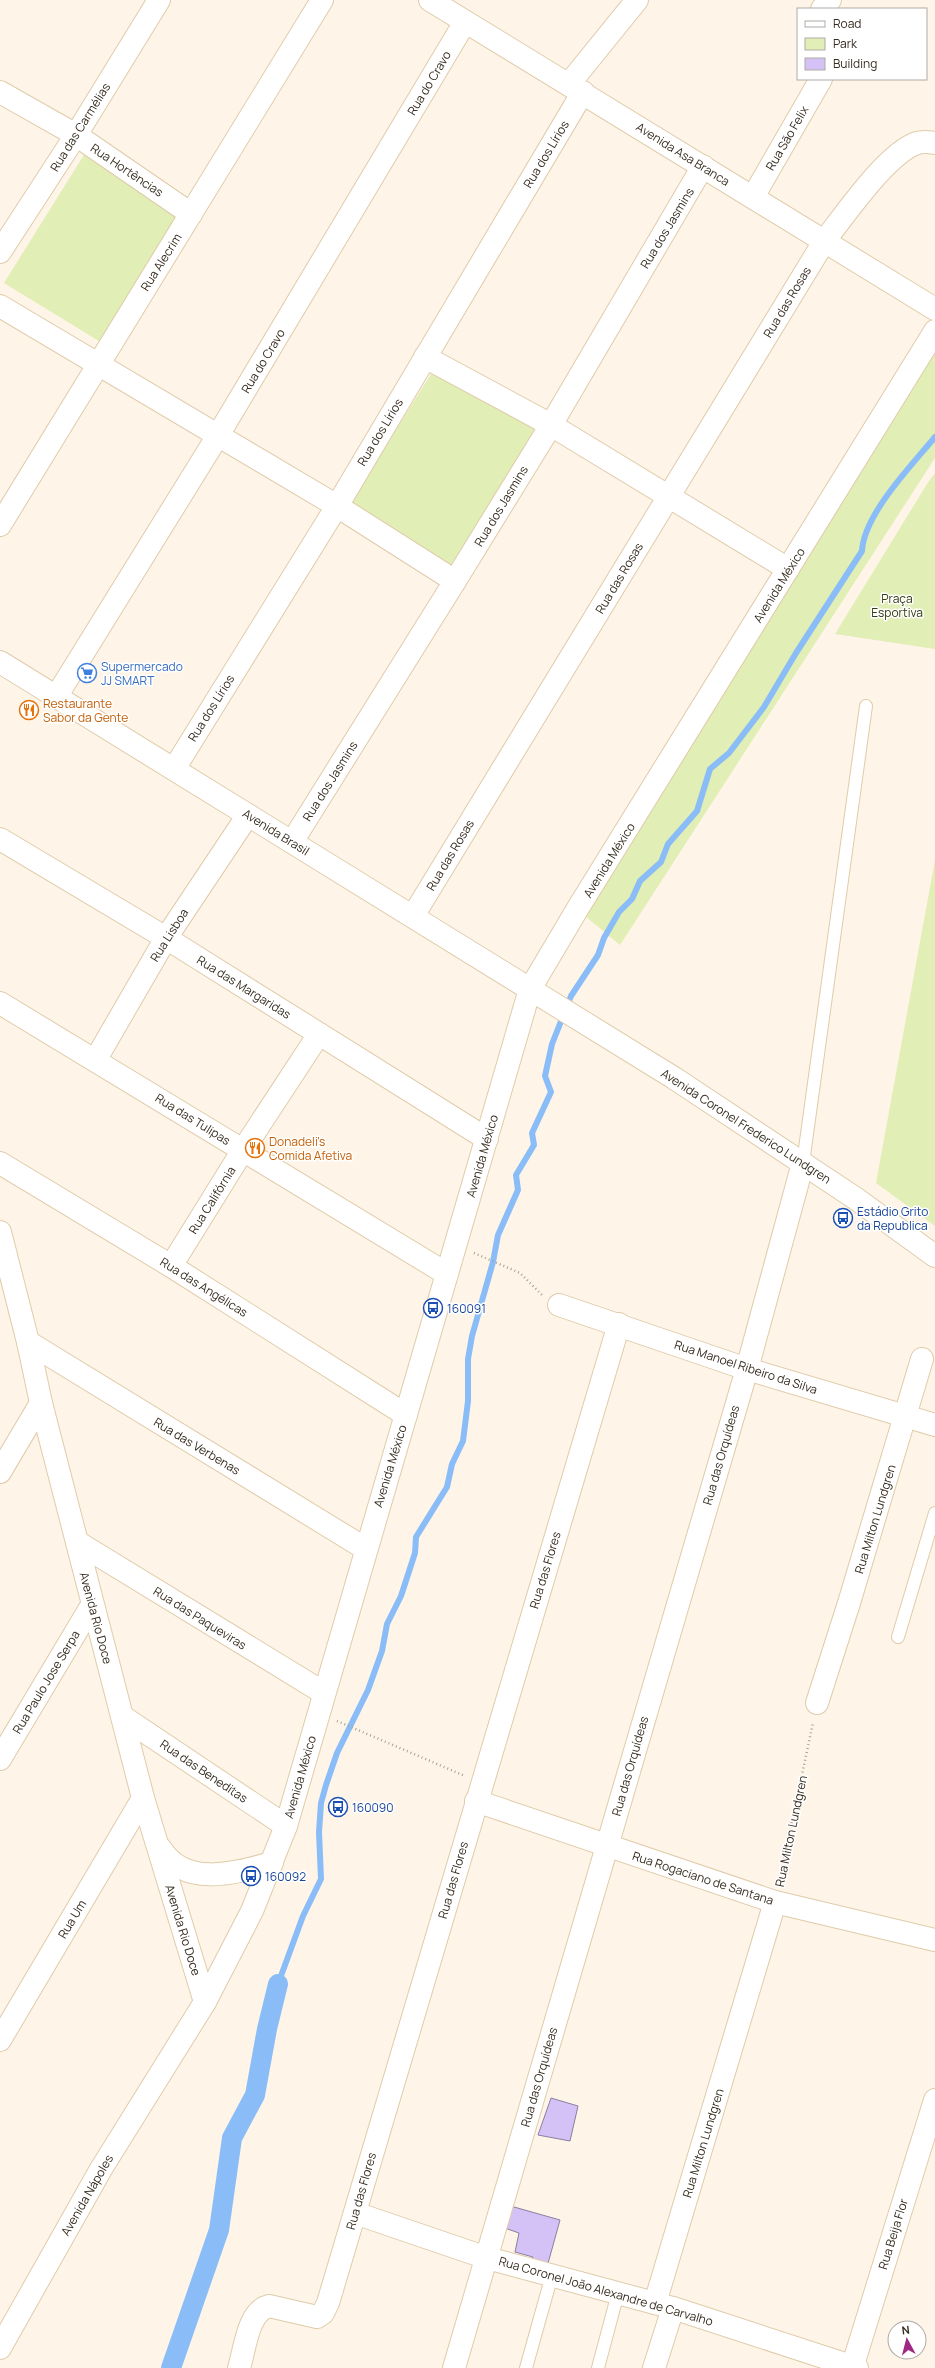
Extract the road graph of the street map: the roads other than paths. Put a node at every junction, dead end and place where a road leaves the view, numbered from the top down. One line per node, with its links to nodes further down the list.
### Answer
1 (158, 0): 11 (street, Rua das Carmélias)
2 (322, 0): 15 (street, Rua Alecrim)
3 (430, 0): 7 (street, Avenida Asa Branca)
4 (637, 0): 9 (street, Rua dos Lírios)
5 (830, 0): 6 (street)
6 (823, 8)
7 (465, 22): 9 (street, Avenida Asa Branca); 24 (street, Rua do Cravo)
8 (820, 80): 14 (street, Rua São Felix)
9 (576, 88): 13 (street, Avenida Asa Branca); 21 (street, Rua dos Lírios)
10 (0, 92): 11 (street, Rua Hortências)
11 (76, 135): 15 (street, Rua Hortências); 17 (street, Rua das Carmélias)
12 (935, 143): 16 (street, Rua das Rosas)
13 (703, 166): 14 (street, Avenida Asa Branca); 23 (street, Rua dos Jasmins)
14 (753, 197): 16 (street, Avenida Asa Branca)
15 (191, 214): 22 (street, Rua Alecrim)
16 (825, 240): 19 (street, Avenida Asa Branca); 25 (street, Rua das Rosas)
17 (0, 252)
18 (0, 306): 22 (street)
19 (935, 309)
20 (934, 332): 28 (street, Avenida México)
21 (425, 357): 23 (street); 26 (street, Rua dos Lírios)
22 (98, 363): 24 (street); 27 (street, Rua Alecrim)
23 (551, 425): 25 (street); 29 (street, Rua dos Jasmins)
24 (218, 437): 26 (street); 31 (street, Rua do Cravo)
25 (670, 495): 28 (street); 37 (street, Rua das Rosas)
26 (336, 506): 29 (street); 33 (street, Rua dos Lírios)
27 (0, 525)
28 (788, 569): 39 (street, Avenida México)
29 (455, 581): 36 (street, Rua dos Jasmins)
30 (0, 662): 31 (street, Avenida Brasil)
31 (56, 697): 33 (street, Avenida Brasil)
32 (866, 706): 47 (lane)
33 (174, 769): 34 (street, Avenida Brasil)
34 (248, 815): 36 (street, Avenida Brasil); 38 (street, Rua Lisboa)
35 (0, 839): 38 (street, Rua das Margaridas)
36 (292, 842): 37 (street, Avenida Brasil)
37 (412, 916): 39 (street, Avenida Brasil)
38 (166, 938): 42 (street, Rua das Margaridas); 43 (street, Rua Lisboa)
39 (530, 989): 40 (street, Avenida Brasil); 44 (street, Avenida México)
40 (552, 1002): 47 (street, Avenida Coronel Frederico Lundgren)
41 (0, 1003): 43 (street, Rua das Tulipas)
42 (319, 1034): 44 (street, Rua das Margaridas); 45 (street, Rua Califórnia)
43 (96, 1059): 45 (street, Rua das Tulipas)
44 (487, 1139): 51 (street, Avenida México)
45 (243, 1150): 50 (street, Rua Califórnia); 51 (street, Rua das Tulipas)
46 (0, 1163): 50 (street, Rua das Angélicas)
47 (803, 1163): 49 (street, Avenida Coronel Frederico Lundgren); 56 (street, Rua das Orquídeas)
48 (0, 1232): 54 (street, Avenida Rio Doce)
49 (935, 1256)
50 (171, 1266): 58 (street, Rua das Angélicas)
51 (447, 1274): 58 (street, Avenida México)
52 (559, 1304): 53 (street, Rua Manoel Ribeiro da Silva)
53 (619, 1324): 56 (street, Rua Manoel Ribeiro da Silva); 71 (street, Rua das Flores)
54 (28, 1342): 57 (street, Avenida Rio Doce); 64 (street, Rua das Verbenas)
55 (922, 1359): 59 (street, Rua Milton Lundgren)
56 (747, 1369): 59 (street, Rua Manoel Ribeiro da Silva); 75 (street, Rua das Orquídeas)
57 (41, 1403): 61 (street); 63 (street, Avenida Rio Doce)
58 (406, 1415): 64 (street, Avenida México)
59 (906, 1417): 60 (street, Rua Manoel Ribeiro da Silva); 67 (street, Rua Milton Lundgren)
60 (935, 1425)
61 (0, 1472)
62 (935, 1513): 66 (lane)
63 (77, 1542): 65 (street, Avenida Rio Doce); 68 (street, Rua das Paqueviras)
64 (366, 1549): 68 (street, Avenida México)
65 (92, 1604): 69 (street, Avenida Rio Doce); 70 (street, Rua Paulo Jose Serpa)
66 (898, 1637)
67 (817, 1703)
68 (321, 1704): 73 (street, Avenida México)
69 (123, 1716): 72 (street, Avenida Rio Doce); 73 (street, Rua das Beneditas)
70 (0, 1759)
71 (479, 1792): 75 (street, Rua Rogaciano de Santana); 83 (street, Rua das Flores)
72 (143, 1798): 74 (street, Avenida Rio Doce); 80 (street, Rua Um)
73 (286, 1826): 76 (street, Avenida México)
74 (156, 1842): 76 (street); 79 (street, Avenida Rio Doce)
75 (606, 1846): 77 (street, Rua Rogaciano de Santana); 84 (street, Rua das Orquídeas)
76 (272, 1863): 79 (street, Avenida México)
77 (775, 1902): 78 (street, Rua Rogaciano de Santana); 87 (street, Rua Milton Lundgren)
78 (935, 1940)
79 (205, 2002): 81 (street, Avenida México)
80 (0, 2040)
81 (179, 2046): 88 (street, Avenida Nápoles)
82 (935, 2100): 94 (street, Rua Beija Flor)
83 (354, 2213): 84 (street, Rua Coronel João Alexandre de Carvalho); 89 (street, Rua das Flores)
84 (487, 2258): 85 (street, Rua Coronel João Alexandre de Carvalho); 90 (street, Rua das Orquídeas)
85 (552, 2275): 86 (street, Rua Coronel João Alexandre de Carvalho); 91 (lane)
86 (618, 2293): 87 (street, Rua Coronel João Alexandre de Carvalho); 92 (lane)
87 (664, 2305): 93 (street, Rua Milton Lundgren); 94 (street, Rua Coronel João Alexandre de Carvalho)
88 (0, 2348)
89 (239, 2368)
90 (454, 2368)
91 (526, 2368)
92 (598, 2368)
93 (654, 2368)
94 (854, 2368)

